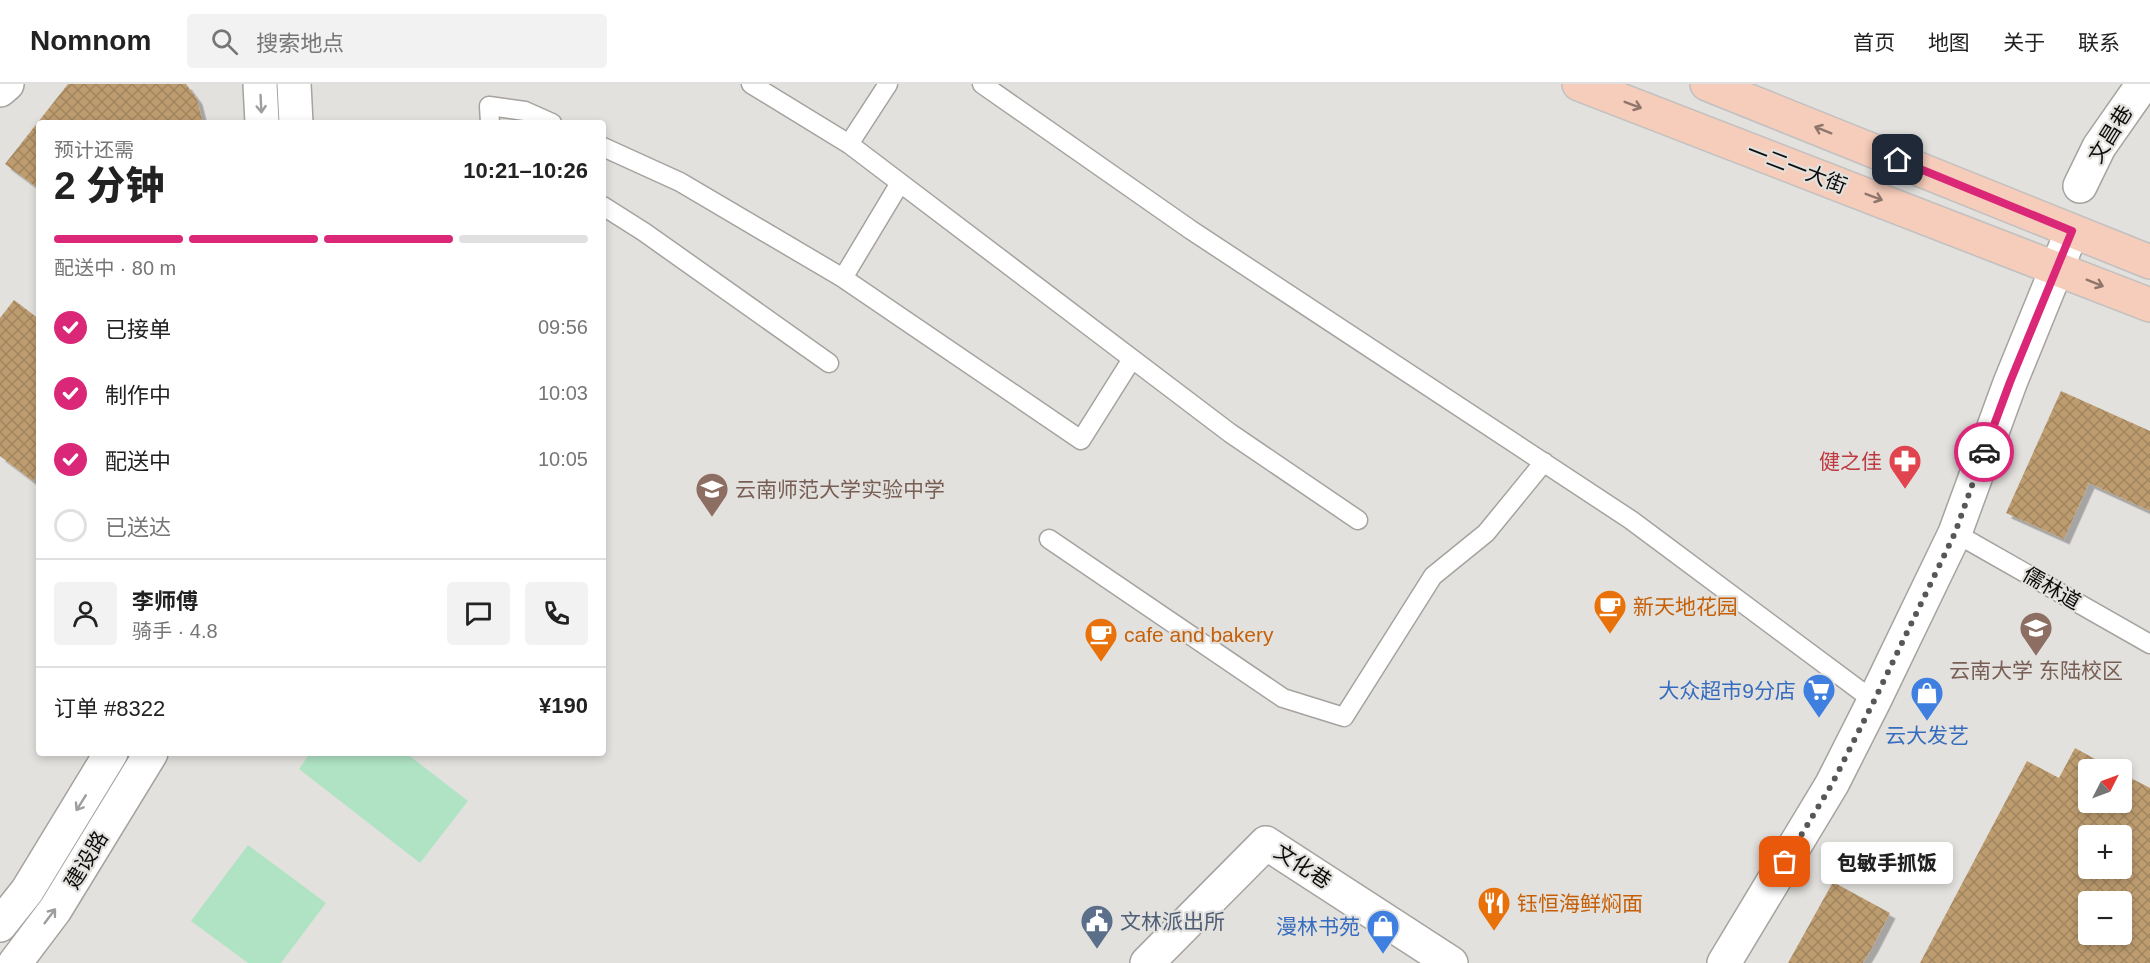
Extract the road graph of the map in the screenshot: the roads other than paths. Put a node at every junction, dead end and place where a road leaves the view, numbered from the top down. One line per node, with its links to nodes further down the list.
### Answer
1 (7, 84): 10 (street)
2 (260, 84): 11 (street, one-way to 11)
3 (294, 84): 12 (street)
4 (751, 84): 15 (lane)
5 (888, 84): 15 (lane)
6 (982, 84): 27 (lane)
7 (1579, 84): 22 (main road, 一二一大街, one-way to 22)
8 (1707, 84): 20 (main road, one-way to 8)
9 (2143, 84): 18 (street, 文昌巷)
10 (0, 90)
11 (262, 120)
12 (296, 120)
13 (490, 120): 14 (lane)
14 (545, 120)
15 (849, 144): 17 (lane)
16 (606, 148): 23 (lane)
17 (900, 183): 23 (lane); 25 (lane)
18 (2080, 186)
19 (606, 208): 26 (lane)
20 (2072, 231): 21 (main road); 22 (street)
21 (2150, 262)
22 (2057, 267): 24 (main road, 一二一大街, one-way to 24); 29 (street)
23 (843, 278): 25 (lane)
24 (2150, 305)
25 (1132, 359): 28 (lane)
26 (829, 363)
27 (1544, 462): 30 (lane); 32 (lane)
28 (1358, 520)
29 (1955, 533): 31 (lane, 儒林道); 32 (street)
30 (1049, 539)
31 (2150, 644)
32 (1874, 701): 39 (street)
33 (109, 756): 35 (street, 建设路, one-way to 35)
34 (149, 756): 36 (street, 建设路, one-way to 34)
35 (0, 925)
36 (15, 963)
37 (1147, 963): 38 (street, 文化巷)
38 (1451, 963)
39 (1724, 963)

